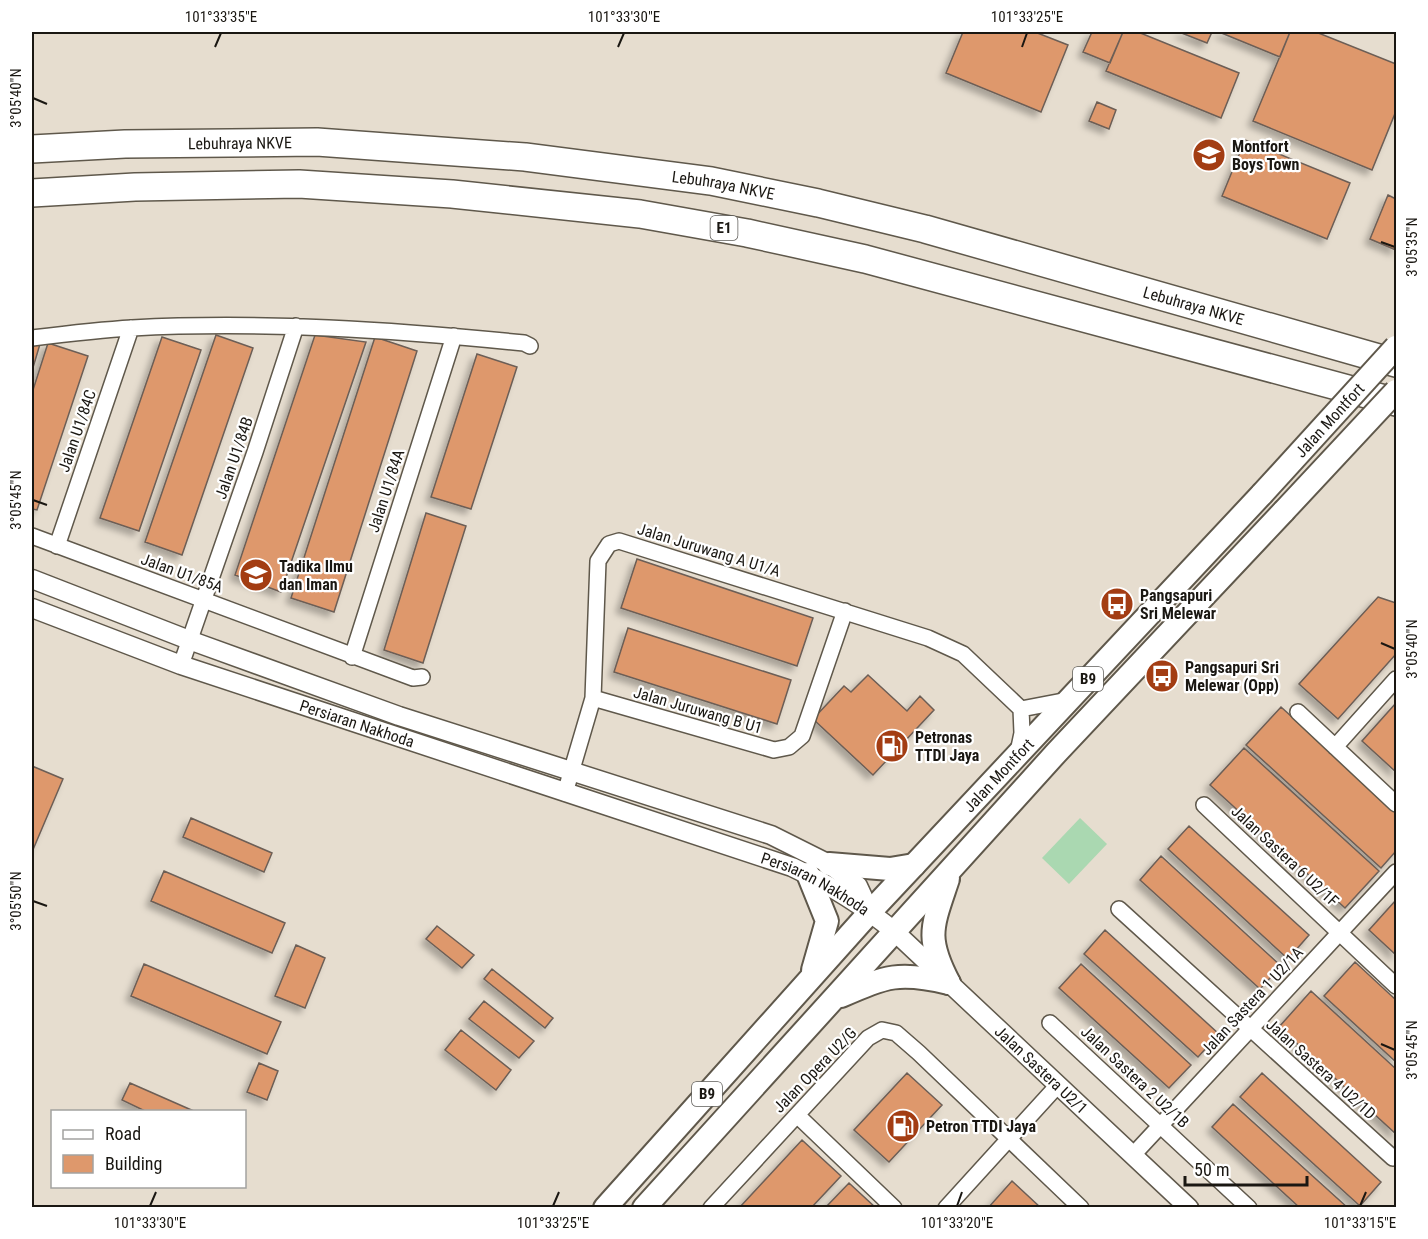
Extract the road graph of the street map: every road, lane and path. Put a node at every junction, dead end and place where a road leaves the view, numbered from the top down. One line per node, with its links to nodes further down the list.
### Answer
1 (32, 149): 9 (highway, Lebuhraya NKVE)
2 (32, 193): 11 (highway, E1)
3 (296, 326): 4 (street); 5 (street); 15 (street, Jalan U1/84B)
4 (131, 328): 6 (street); 13 (street, Jalan U1/84C)
5 (454, 336): 7 (street); 19 (street, Jalan U1/84A)
6 (32, 338)
7 (530, 346)
8 (1396, 346): 24 (main road, Jalan Montfort / B9, bridge)
9 (1396, 363)
10 (1396, 391): 35 (main road, Jalan Montfort / B9, bridge)
11 (1396, 402)
12 (32, 536): 13 (street, Jalan U1/85A)
13 (57, 546): 15 (street, Jalan U1/85A)
14 (32, 579): 18 (street, Persiaran Nakhoda)
15 (203, 600): 18 (street, Jalan U1/84B); 19 (street, Jalan U1/85A)
16 (32, 608): 20 (street, Persiaran Nakhoda)
17 (845, 611): 23 (street, Jalan Juruwang B U1); 23 (street, Jalan Juruwang A U1/A); 25 (street, Jalan Juruwang A U1/A)
18 (189, 640): 20 (street, Jalan U1/84B); 29 (street, Persiaran Nakhoda)
19 (352, 657): 21 (street, Jalan U1/85A)
20 (181, 665): 30 (street, Persiaran Nakhoda)
21 (422, 677)
22 (1396, 680): 27 (street)
23 (593, 698): 29 (street, Jalan Juruwang A U1/A)
24 (1068, 700): 25 (street); 28 (main road, Jalan Montfort / B9)
25 (1021, 709): 28 (street)
26 (1298, 712): 27 (street)
27 (1335, 747): 31 (street)
28 (1018, 752): 34 (main road, Jalan Montfort / B9)
29 (572, 771): 30 (street, Jalan Juruwang A U1/A); 33 (street, Persiaran Nakhoda)
30 (565, 793): 37 (street, Persiaran Nakhoda)
31 (1396, 804)
32 (1204, 806): 41 (street, Jalan Sastera 6 U2/1F)
33 (829, 864): 34 (main road); 39 (street, Persiaran Nakhoda)
34 (914, 865): 39 (main road, Jalan Montfort / B9)
35 (950, 872): 40 (main road, Jalan Montfort / B9); 43 (main road)
36 (1396, 872): 41 (street, Jalan Sastera 1 U2/1A)
37 (808, 874): 39 (street, Persiaran Nakhoda); 42 (main road)
38 (1119, 909): 47 (street, Jalan Sastera 4 U2/1D)
39 (870, 912): 40 (street, Jalan Sastera U2/1); 42 (main road, Jalan Montfort / B9)
40 (895, 933): 43 (street, Jalan Sastera U2/1); 45 (main road, Jalan Montfort / B9)
41 (1340, 933): 44 (street, Jalan Sastera 6 U2/1F); 47 (street, Jalan Sastera 1 U2/1A)
42 (810, 980): 54 (main road, Jalan Montfort / B9)
43 (949, 983): 45 (main road); 48 (street, Jalan Sastera U2/1)
44 (1396, 986)
45 (834, 999): 55 (main road, Jalan Montfort / B9)
46 (1050, 1023): 50 (street, Jalan Sastera 2 U2/1B)
47 (1251, 1029): 50 (street, Jalan Sastera 1 U2/1A); 53 (street, Jalan Sastera 4 U2/1D)
48 (1058, 1085): 51 (street); 52 (street, Jalan Sastera U2/1)
49 (796, 1115): 51 (street, Jalan Opera U2/G); 56 (street, Jalan Opera U2/G); 57 (street)
50 (1161, 1125): 52 (street, Jalan Sastera 1 U2/1A); 61 (street, Jalan Sastera 2 U2/1B)
51 (1010, 1137): 58 (street); 59 (street)
52 (1133, 1155): 60 (street, Jalan Sastera U2/1)
53 (1393, 1158)
54 (605, 1208)
55 (644, 1208)
56 (711, 1208)
57 (894, 1208)
58 (945, 1208)
59 (1081, 1208)
60 (1189, 1208)
61 (1249, 1208)

